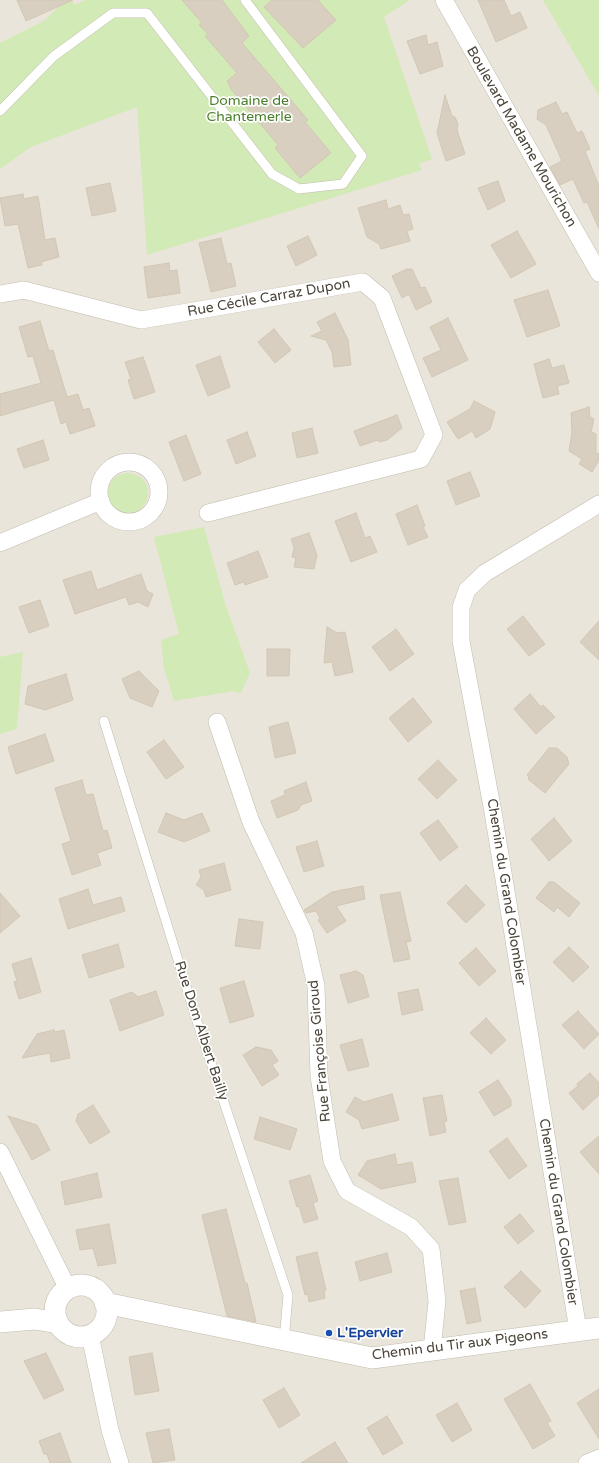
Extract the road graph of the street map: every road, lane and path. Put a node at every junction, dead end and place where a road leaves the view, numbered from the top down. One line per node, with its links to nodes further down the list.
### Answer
1 (245, 0): 3 (lane)
2 (444, 0): 4 (street, Boulevard Madame Mourichon)
3 (0, 112)
4 (599, 273)
5 (0, 294): 8 (street, Rue Cécile Carraz Dupon)
6 (101, 501): 9 (street)
7 (599, 504): 18 (street, Chemin du Grand Colombier)
8 (208, 514)
9 (0, 542)
10 (104, 721): 20 (lane, Rue Dom Albert Bailly)
11 (217, 722): 21 (street, Rue Françoise Giroud)
12 (0, 1152): 13 (street)
13 (68, 1289): 14 (street); 15 (street)
14 (106, 1310): 19 (street); 20 (street, Chemin du Tir aux Pigeons)
15 (57, 1317): 16 (street); 19 (street)
16 (0, 1322)
17 (599, 1328): 18 (street, Chemin du Tir aux Pigeons)
18 (578, 1330): 21 (street, Chemin du Tir aux Pigeons)
19 (90, 1335): 23 (street)
20 (284, 1341): 21 (street, Chemin du Tir aux Pigeons)
21 (432, 1350)
22 (599, 1458): 24 (street)
23 (120, 1463)
24 (587, 1463)

